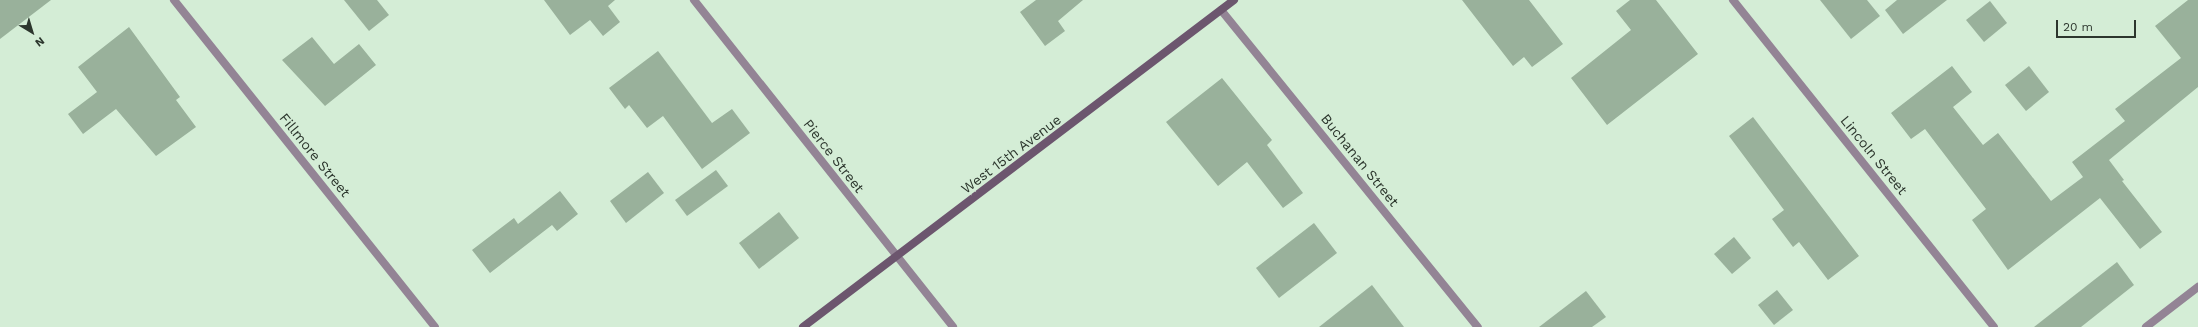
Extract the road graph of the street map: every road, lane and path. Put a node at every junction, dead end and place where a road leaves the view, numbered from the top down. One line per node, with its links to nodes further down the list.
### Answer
1 (174, 0): 8 (street, Fillmore Street)
2 (694, 0): 6 (street, Pierce Street)
3 (1234, 0): 5 (main road, West 15th Avenue)
4 (1733, 0): 12 (street, Lincoln Street)
5 (1221, 10): 6 (main road, West 15th Avenue); 11 (street, Buchanan Street)
6 (897, 257): 9 (main road, West 15th Avenue); 10 (street, Pierce Street)
7 (2198, 287): 13 (street)
8 (435, 327)
9 (803, 327)
10 (953, 327)
11 (1478, 327)
12 (1994, 327)
13 (2146, 327)

